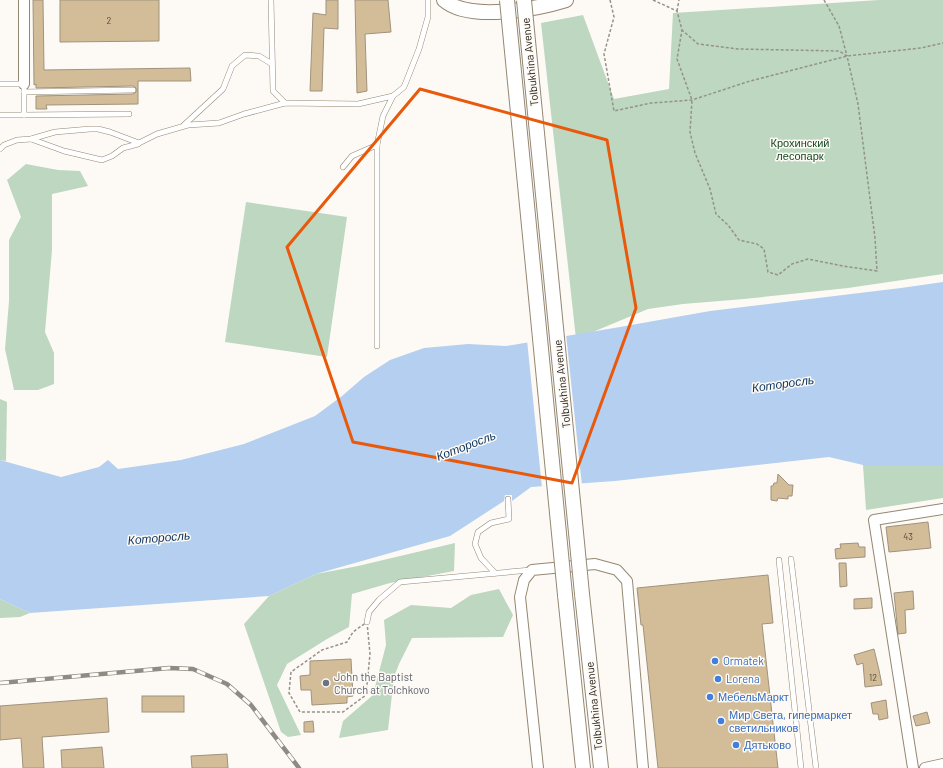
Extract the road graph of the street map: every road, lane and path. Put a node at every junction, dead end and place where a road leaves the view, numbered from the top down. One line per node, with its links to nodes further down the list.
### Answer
1 (24, 0): 18 (street)
2 (271, 0): 16 (lane)
3 (428, 0): 20 (lane)
4 (444, 0): 7 (main road)
5 (507, 0): 42 (main road, Tolbukhina Avenue, bridge)
6 (524, 0): 43 (main road, Tolbukhina Avenue, bridge)
7 (566, 0)
8 (610, 0): 21 (path)
9 (653, 0): 12 (path)
10 (679, 0): 12 (path)
11 (824, 0): 15 (path)
12 (677, 11): 13 (path)
13 (682, 30): 15 (path); 21 (path)
14 (943, 43): 15 (path)
15 (847, 56): 21 (path); 21 (path)
16 (272, 64): 22 (lane); 26 (lane)
17 (0, 84): 18 (lane)
18 (24, 88): 19 (lane); 25 (lane)
19 (133, 90)
20 (393, 96): 22 (lane); 29 (lane)
21 (692, 100)
22 (284, 103): 26 (lane)
23 (129, 114): 25 (lane)
24 (0, 115): 25 (lane)
25 (24, 115)
26 (183, 126): 28 (lane)
27 (31, 139): 28 (lane); 28 (lane); 30 (lane)
28 (139, 144)
29 (377, 146): 31 (lane); 32 (lane)
30 (0, 149)
31 (343, 167)
32 (377, 346)
33 (508, 499): 38 (lane)
34 (943, 509): 47 (street)
35 (791, 558): 46 (lane)
36 (779, 560): 45 (lane)
37 (532, 570): 38 (lane); 41 (street); 44 (street)
38 (495, 573): 39 (lane)
39 (367, 622): 39 (path)
40 (943, 764): 48 (street)
41 (538, 768)
42 (583, 768)
43 (601, 768)
44 (643, 768)
45 (801, 768)
46 (816, 768)
47 (913, 768)
48 (925, 768)

